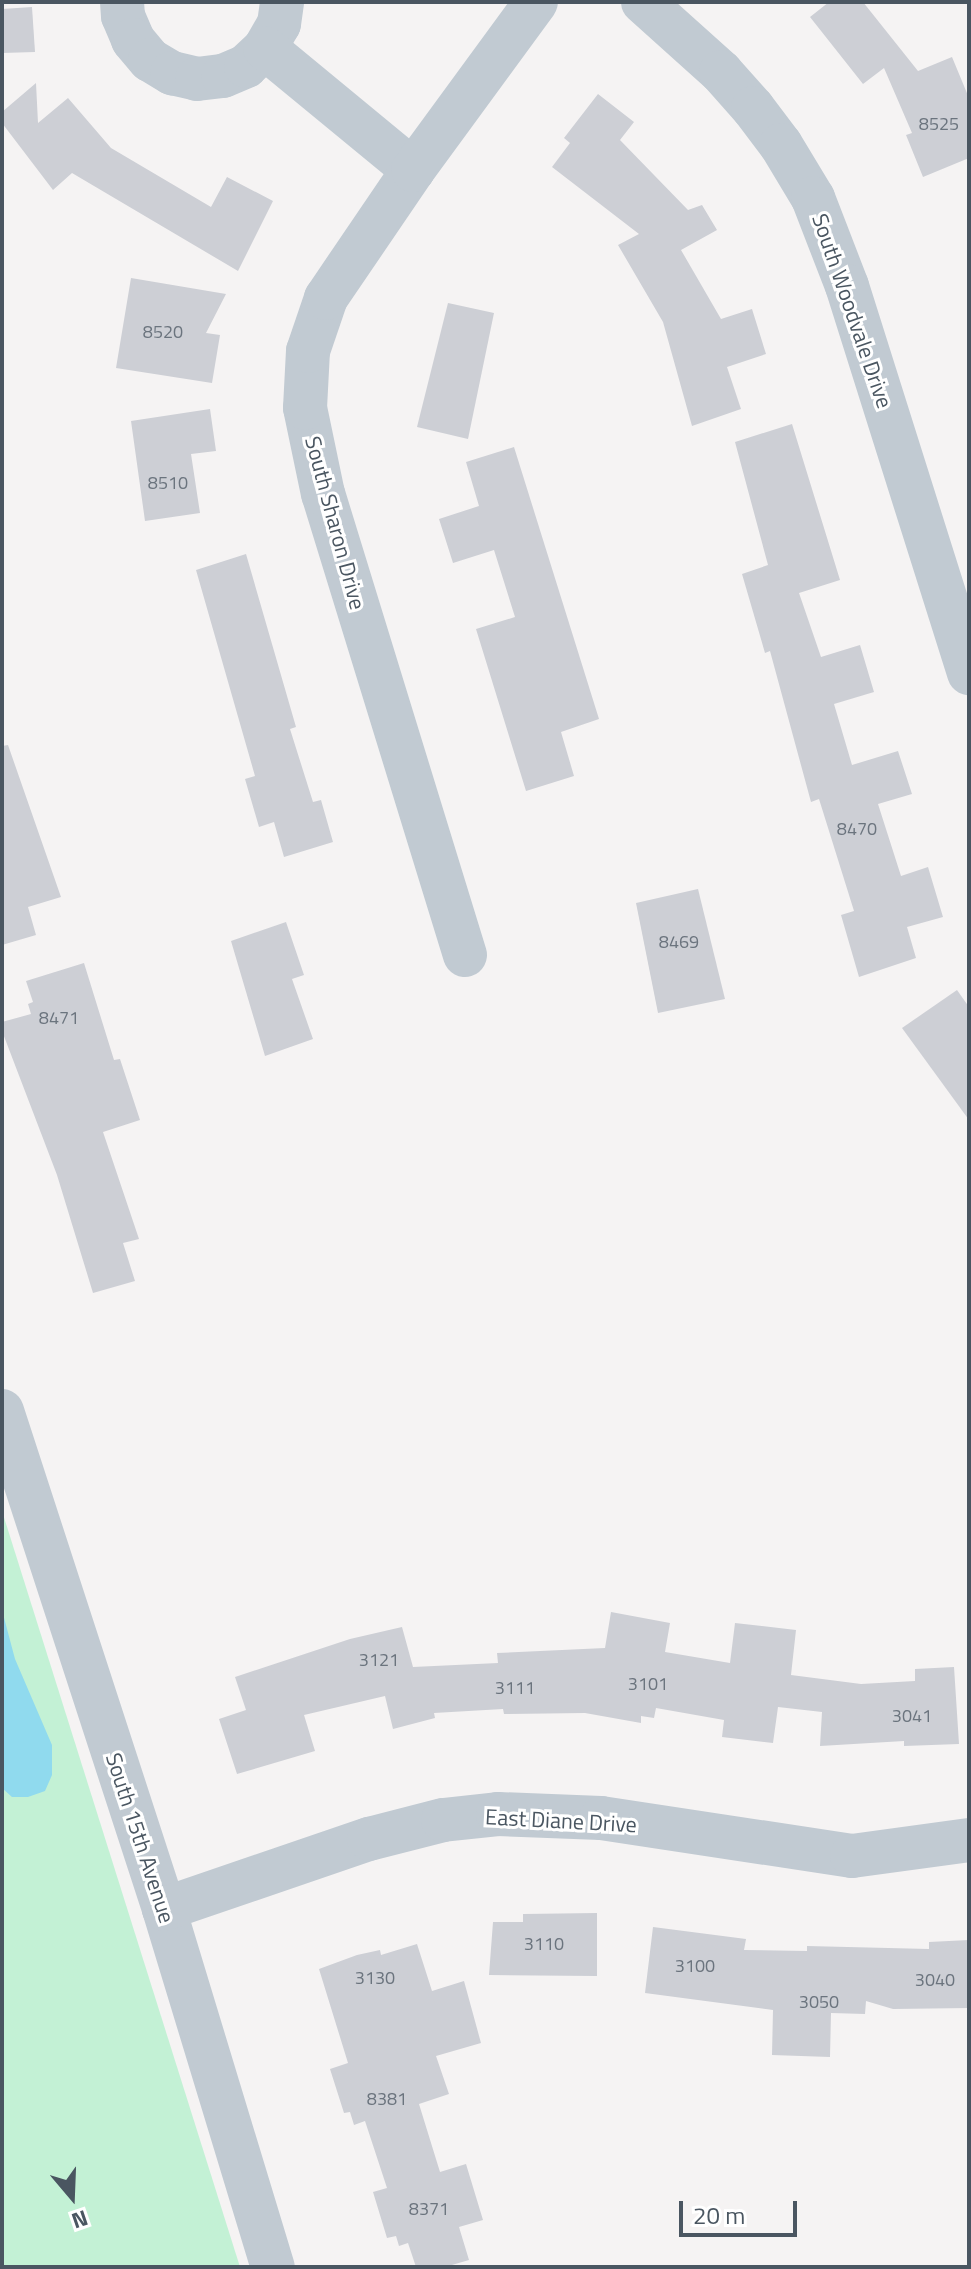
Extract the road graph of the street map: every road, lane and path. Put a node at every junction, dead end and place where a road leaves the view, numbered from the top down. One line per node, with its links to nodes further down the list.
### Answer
1 (122, 2): 5 (street)
2 (282, 2): 5 (street)
3 (536, 2): 6 (street, South Sharon Drive)
4 (643, 2): 7 (street, South Woodvale Drive)
5 (265, 48): 6 (street)
6 (413, 170): 8 (street, South Sharon Drive)
7 (969, 673)
8 (465, 955)
9 (2, 1411): 11 (street, South 15th Avenue)
10 (969, 1840): 11 (street, East Diane Drive)
11 (164, 1909): 12 (street, South 15th Avenue)
12 (273, 2267)

